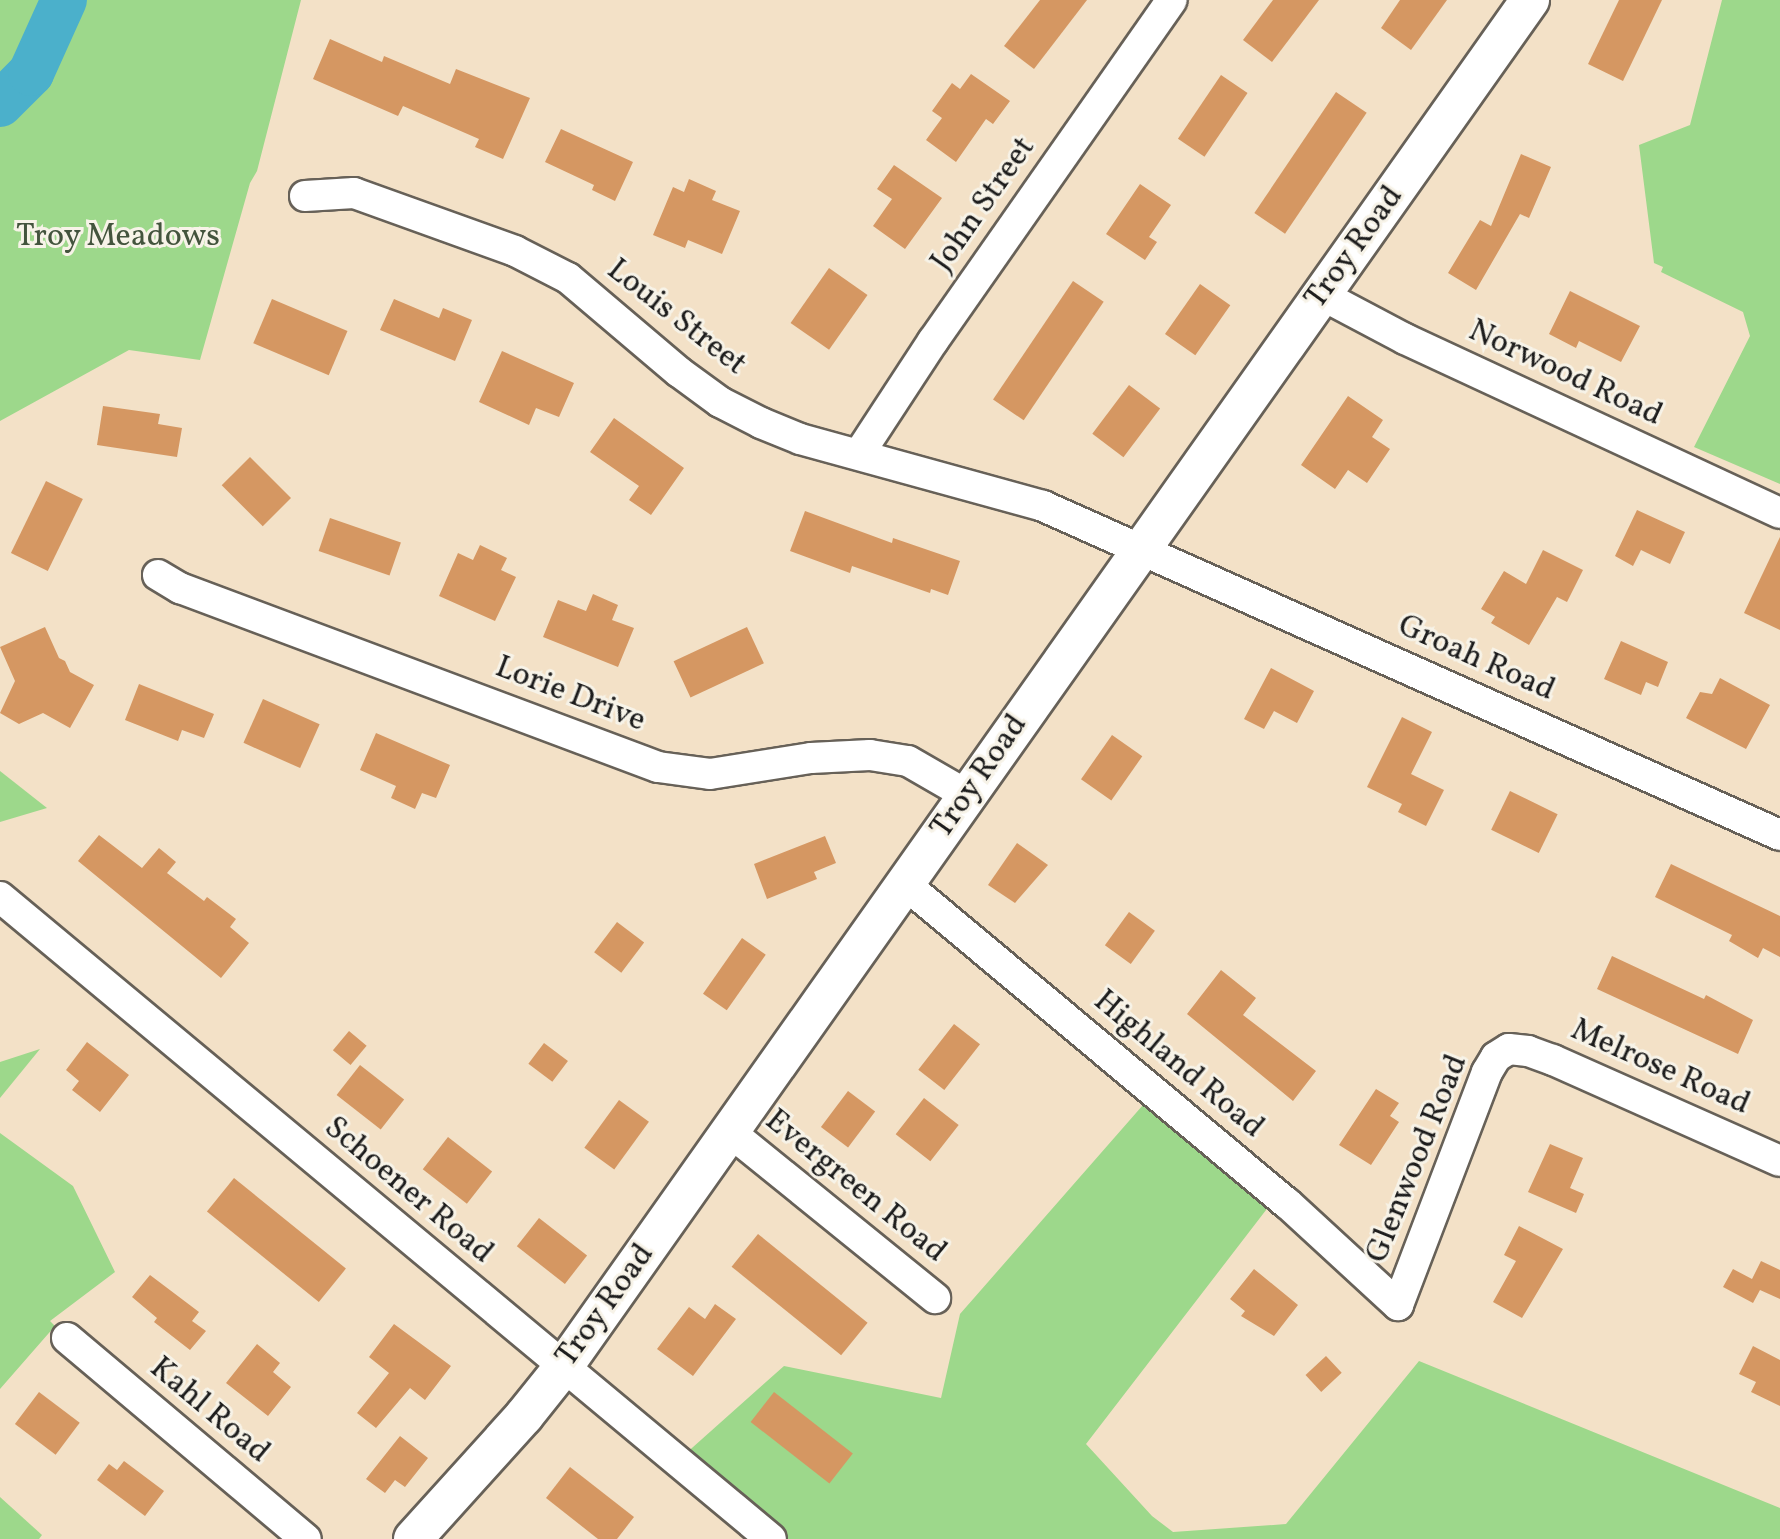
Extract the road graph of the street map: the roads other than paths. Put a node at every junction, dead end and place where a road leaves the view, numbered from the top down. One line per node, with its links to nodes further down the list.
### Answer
1 (1172, 0): 5 (street, John Street)
2 (1530, 0): 4 (street, Troy Road)
3 (305, 196): 5 (street, Louis Street)
4 (1322, 295): 6 (street, Norwood Road); 7 (street, Troy Road)
5 (859, 454): 7 (street, Louis Street)
6 (1780, 513)
7 (1141, 550): 9 (street, Troy Road); 10 (street, Groah Road)
8 (158, 575): 9 (street, Lorie Drive)
9 (967, 795): 11 (street, Troy Road)
10 (1780, 835)
11 (905, 884): 14 (street, Troy Road); 17 (street, Highland Road)
12 (0, 897): 19 (street, Schoener Road)
13 (1509, 1049): 15 (street, Melrose Road); 17 (street, Glenwood Road)
14 (730, 1132): 16 (street, Evergreen Road); 19 (street, Troy Road)
15 (1780, 1161)
16 (935, 1298)
17 (1400, 1301)
18 (67, 1338): 20 (street, Kahl Road)
19 (564, 1366): 21 (street, Troy Road); 22 (street, Schoener Road)
20 (306, 1539)
21 (413, 1539)
22 (771, 1539)

